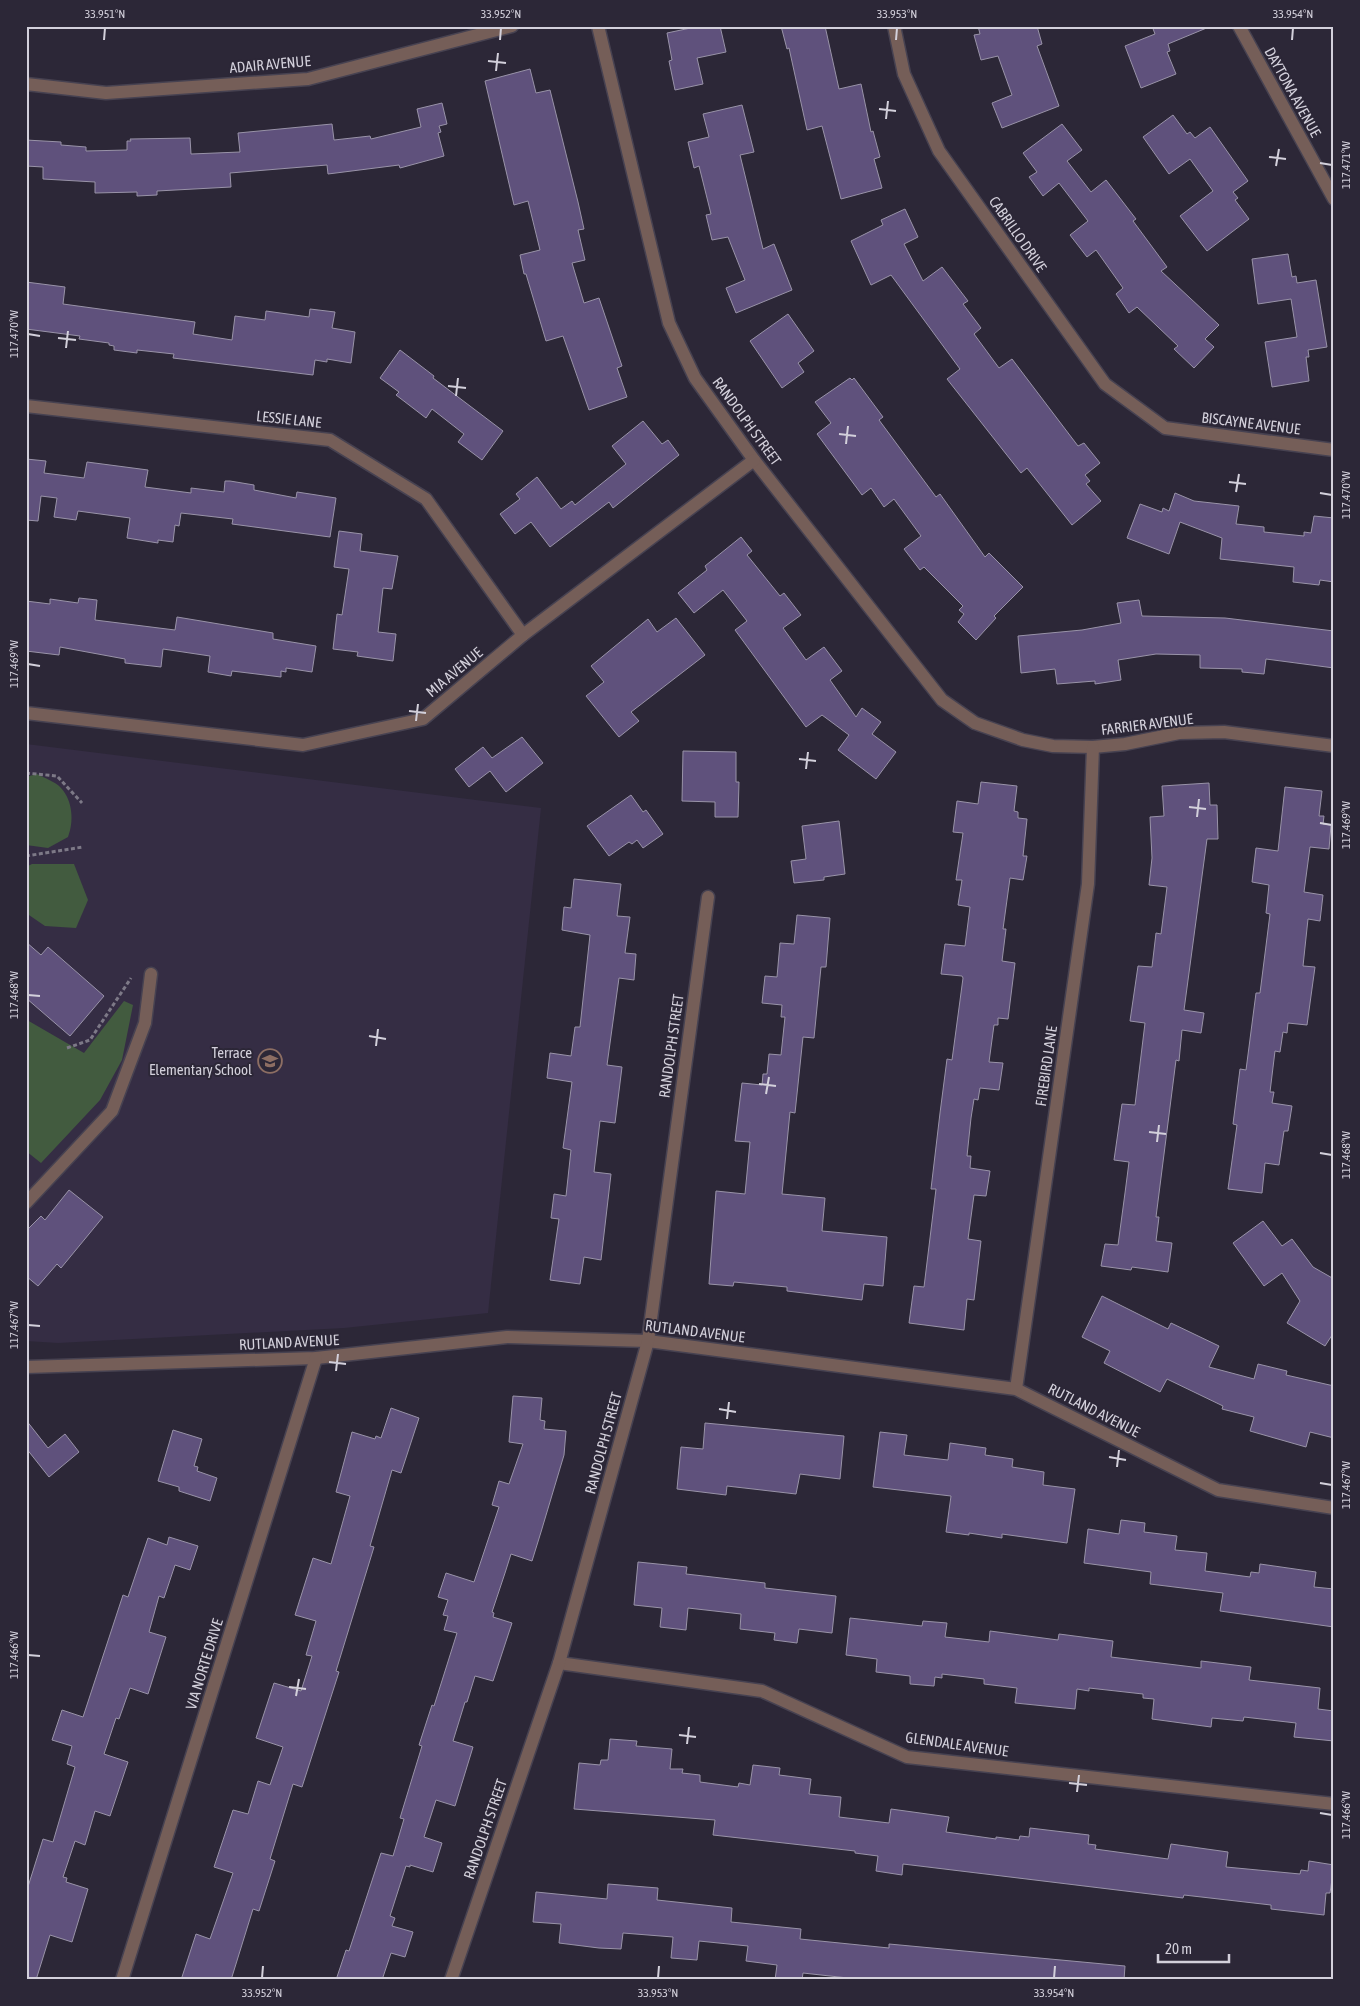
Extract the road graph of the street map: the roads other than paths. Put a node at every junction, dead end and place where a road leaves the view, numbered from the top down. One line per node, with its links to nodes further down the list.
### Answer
1 (512, 26): 5 (street, ADAIR AVENUE)
2 (598, 26): 10 (street, RANDOLPH STREET)
3 (894, 26): 8 (street, CABRILLO DRIVE)
4 (1239, 26): 6 (street, DAYTONA AVENUE)
5 (26, 84)
6 (1334, 198)
7 (26, 406): 11 (street, LESSIE LANE)
8 (1165, 428): 9 (street, BISCAYNE AVENUE)
9 (1334, 450)
10 (754, 460): 11 (street, MIA AVENUE); 13 (street, RANDOLPH STREET)
11 (523, 635): 12 (street, MIA AVENUE)
12 (26, 714)
13 (1023, 740): 15 (street, FARRIER AVENUE)
14 (1334, 746): 15 (street, FARRIER AVENUE)
15 (1093, 747): 22 (street, FIREBIRD LANE)
16 (708, 896): 19 (street, RANDOLPH STREET)
17 (151, 974): 18 (street)
18 (26, 1203)
19 (648, 1341): 20 (street, RUTLAND AVENUE); 22 (street, RUTLAND AVENUE); 24 (street, RANDOLPH STREET)
20 (316, 1358): 21 (street, RUTLAND AVENUE); 26 (street, VIA NORTE DRIVE)
21 (26, 1367)
22 (1016, 1389): 23 (street, RUTLAND AVENUE)
23 (1334, 1508)
24 (559, 1662): 25 (street, GLENDALE AVENUE); 27 (street, RANDOLPH STREET)
25 (1334, 1804)
26 (122, 1980)
27 (451, 1980)

